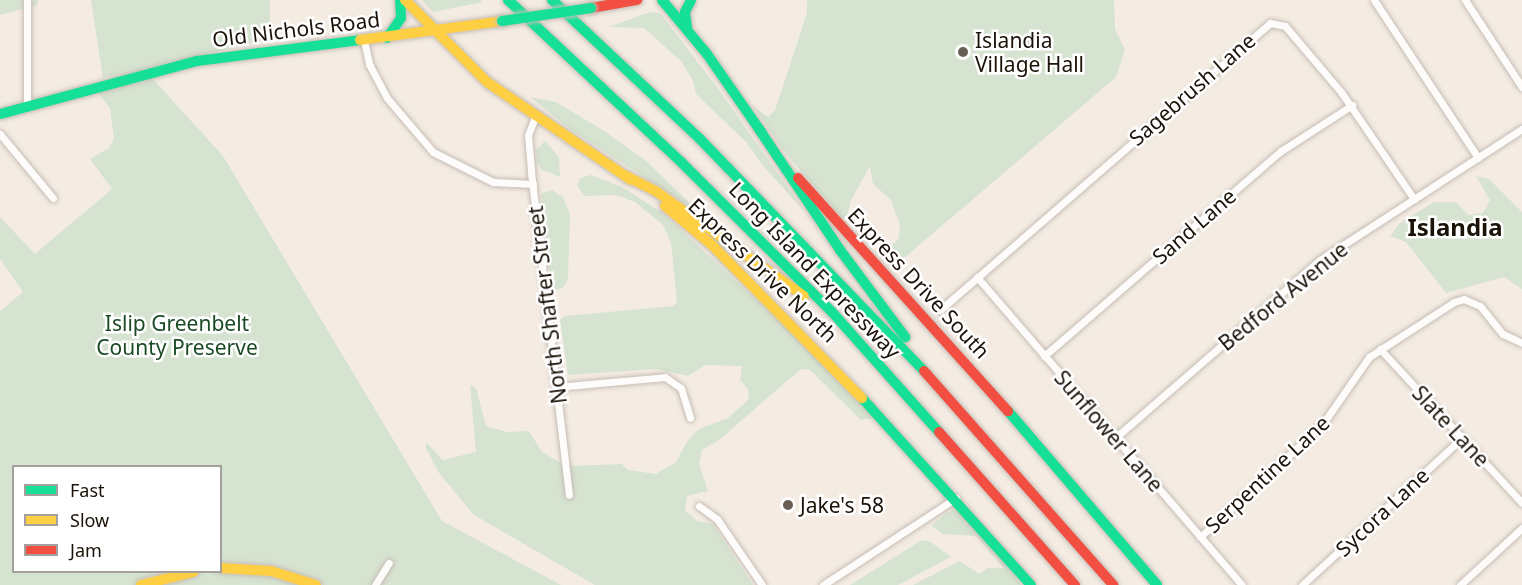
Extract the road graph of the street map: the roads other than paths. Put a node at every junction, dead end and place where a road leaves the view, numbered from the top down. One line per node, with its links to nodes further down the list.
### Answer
1 (27, 0): 17 (street)
2 (399, 0): 13 (main road)
3 (405, 0): 12 (main road, Express Drive North)
4 (508, 0): 30 (main road, Long Island Expressway)
5 (552, 0): 35 (main road, Long Island Expressway)
6 (637, 0): 12 (main road, Old Nichols Road, bridge)
7 (662, 0): 11 (main road, Express Drive South)
8 (691, 0): 11 (main road)
9 (1374, 0): 23 (street)
10 (1465, 0): 15 (street)
11 (688, 30): 20 (main road, Express Drive South)
12 (433, 31): 13 (main road, Old Nichols Road); 19 (main road, Express Drive North)
13 (387, 38): 14 (main road, Old Nichols Road)
14 (364, 40): 17 (main road, Old Nichols Road); 25 (street)
15 (1522, 87)
16 (1352, 105): 27 (street, Sagebrush Lane); 28 (street, Sagebrush Lane); 33 (street, Sand Lane)
17 (27, 106): 18 (main road, Old Nichols Road)
18 (0, 114)
19 (535, 117): 24 (main road, Express Drive North); 25 (street, North Shafter Street)
20 (759, 129): 35 (main road); 56 (main road, Express Drive South)
21 (1522, 129): 23 (street, Bedford Avenue)
22 (0, 134): 26 (street)
23 (1478, 158): 27 (street, Bedford Avenue)
24 (626, 176): 30 (main road); 40 (main road, Express Drive North)
25 (532, 184): 34 (street, North Shafter Street)
26 (52, 198)
27 (1414, 199): 37 (street, Bedford Avenue)
28 (977, 277): 29 (street, Sagebrush Lane); 33 (street, Sunflower Lane)
29 (940, 310)
30 (832, 312): 54 (main road, Long Island Expressway)
31 (1522, 343): 32 (street, Serpentine Lane)
32 (1380, 349): 38 (street, Slate Lane); 44 (street, Serpentine Lane)
33 (1044, 356): 37 (street, Sunflower Lane)
34 (556, 387): 36 (street); 39 (street, North Shafter Street)
35 (940, 387): 55 (main road, Long Island Expressway)
36 (690, 418)
37 (1115, 438): 44 (street, Sunflower Lane)
38 (1462, 438): 41 (street, Slate Lane); 58 (street, Sycora Lane)
39 (569, 495)
40 (956, 498): 52 (street); 53 (main road, Express Drive North)
41 (1522, 503)
42 (699, 506): 51 (street)
43 (1522, 528): 59 (street)
44 (1200, 537): 57 (street, Sunflower Lane)
45 (389, 563): 50 (street)
46 (222, 568): 49 (main road)
47 (189, 573): 48 (main road)
48 (141, 585)
49 (316, 585)
50 (375, 585)
51 (762, 585)
52 (823, 585)
53 (1031, 585)
54 (1075, 585)
55 (1113, 585)
56 (1157, 585)
57 (1242, 585)
58 (1302, 585)
59 (1460, 585)

